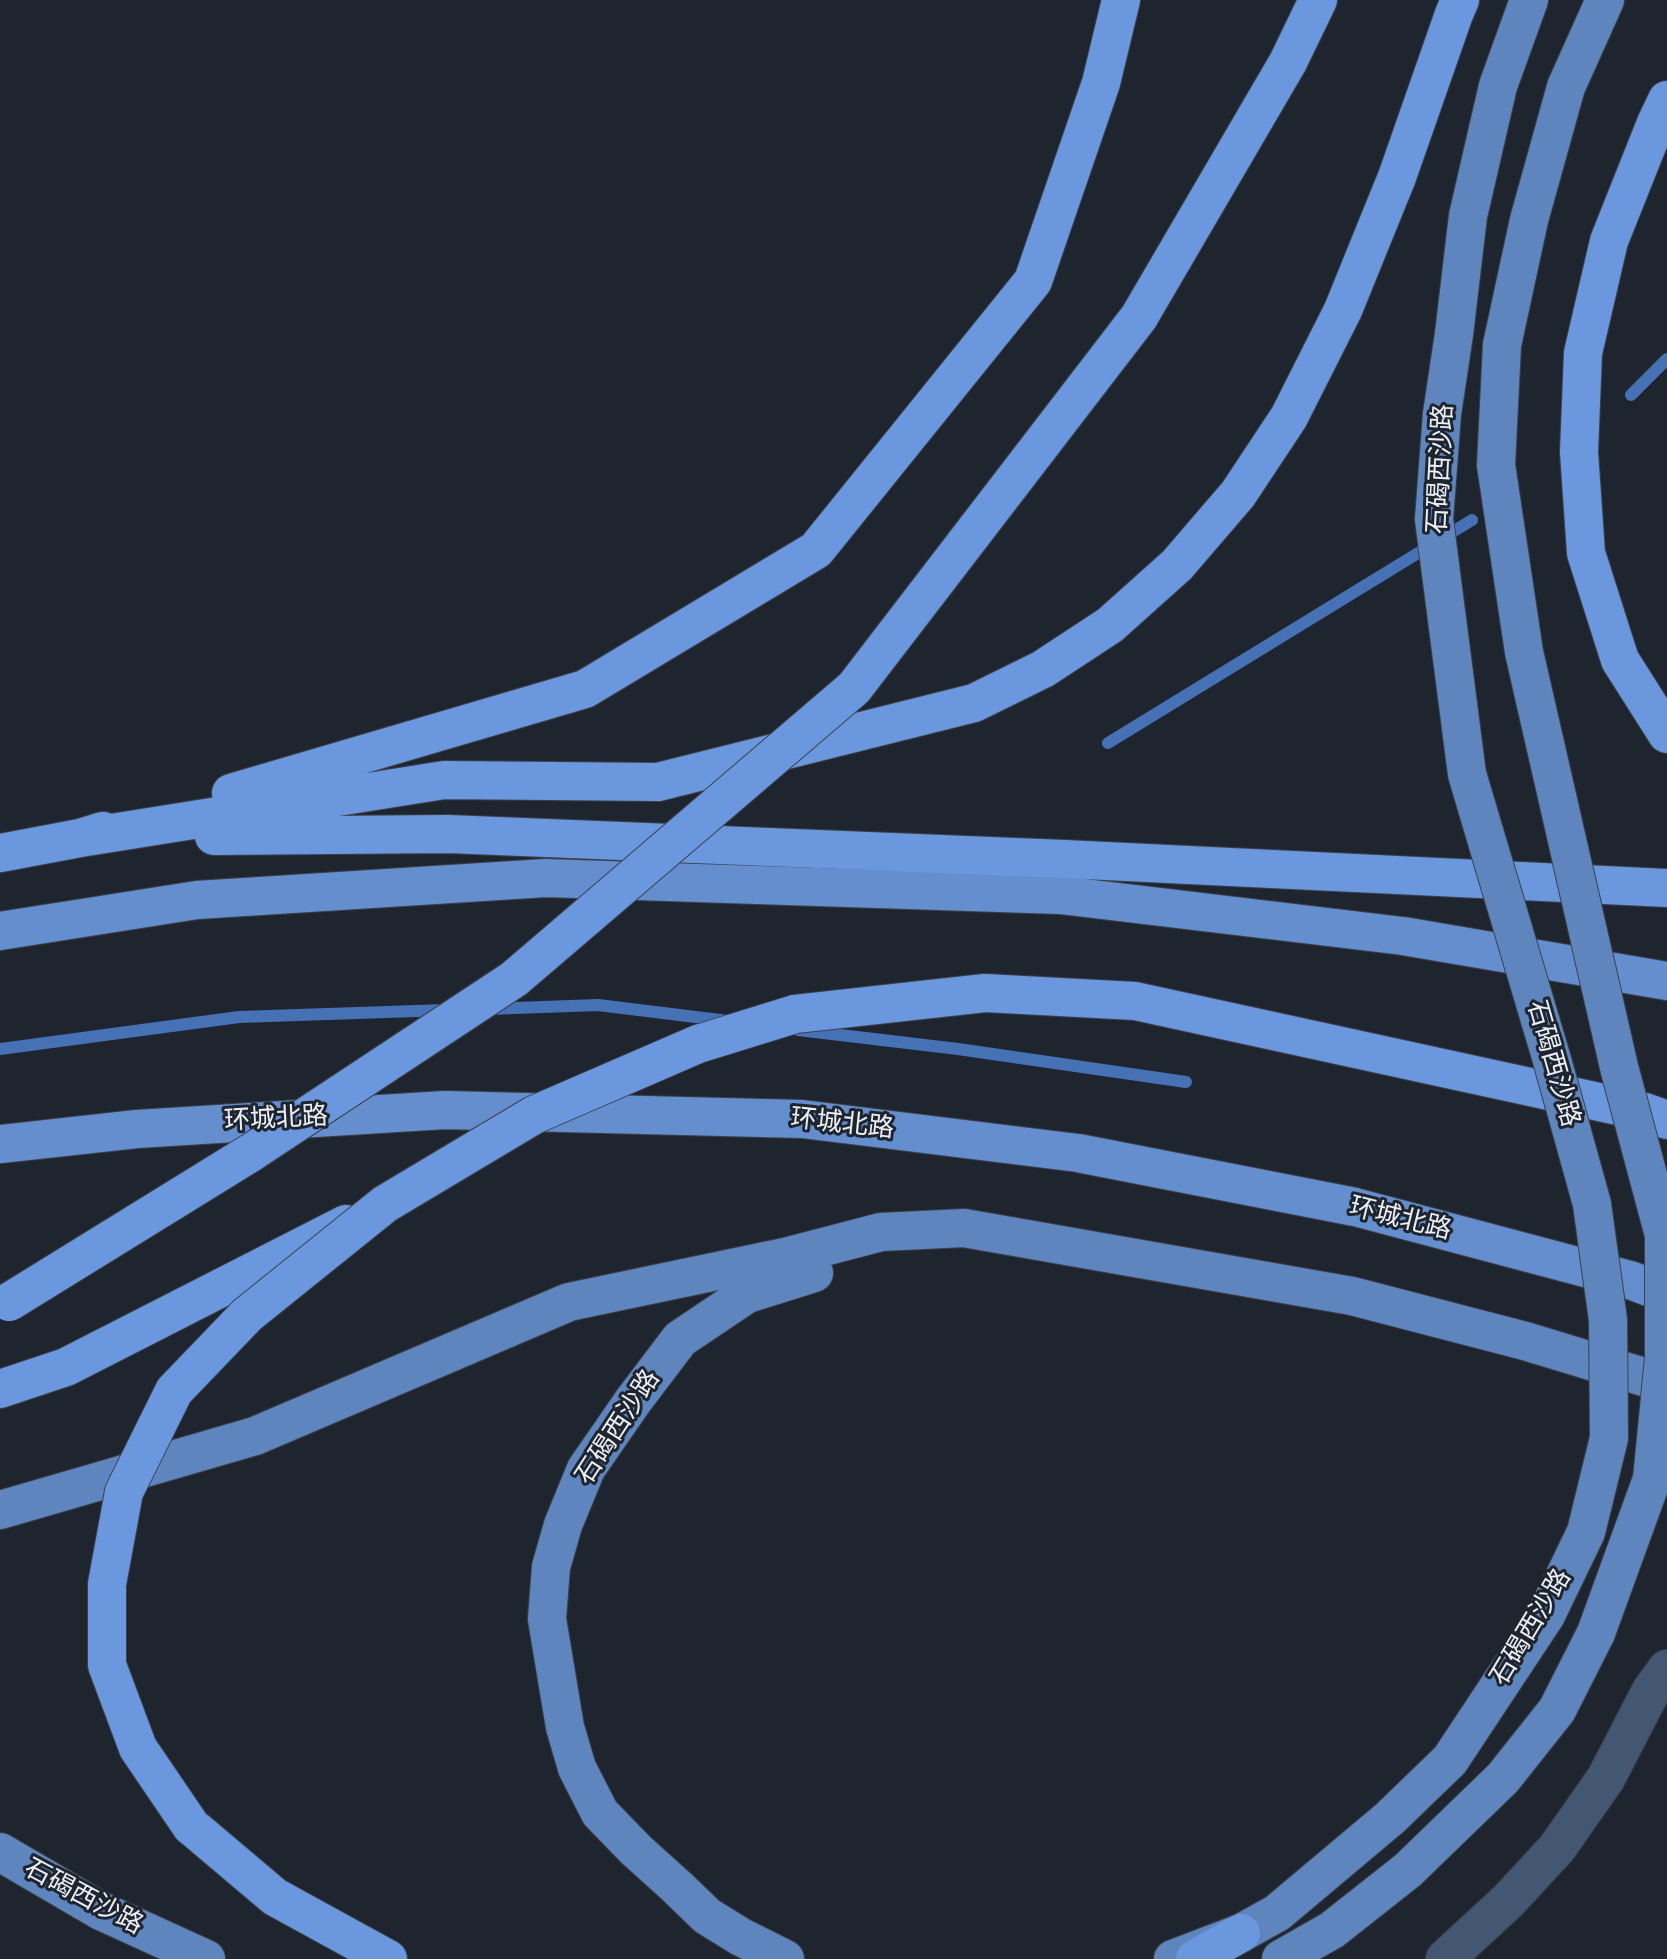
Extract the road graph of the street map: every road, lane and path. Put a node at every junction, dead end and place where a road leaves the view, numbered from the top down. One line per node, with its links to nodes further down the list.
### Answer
1 (1121, 0): 8 (highway)
2 (1318, 0): 18 (highway, bridge)
3 (1461, 0): 8 (highway)
4 (1529, 0): 24 (main road, 石碣西沙路, bridge)
5 (1605, 0): 30 (main road, 石碣西沙路, bridge)
6 (1667, 100): 7 (highway)
7 (1667, 734)
8 (80, 838): 9 (highway); 10 (highway)
9 (0, 853)
10 (1667, 887)
11 (0, 931): 12 (highway)
12 (1667, 981)
13 (1667, 1120): 15 (highway, bridge)
14 (0, 1144): 17 (highway, 环城北路)
15 (385, 1204): 20 (highway, bridge); 26 (highway, bridge)
16 (1034, 1240): 19 (main road); 21 (main road); 27 (main road, 石碣西沙路)
17 (1667, 1294)
18 (5, 1304)
19 (1667, 1384)
20 (0, 1390)
21 (0, 1510)
22 (1667, 1669): 31 (street)
23 (0, 1852): 25 (main road, 石碣西沙路)
24 (1241, 1933): 28 (main road, 石碣西沙路); 29 (highway)
25 (206, 1959)
26 (388, 1959)
27 (785, 1959)
28 (1173, 1959)
29 (1195, 1959)
30 (1281, 1959)
31 (1445, 1959)

